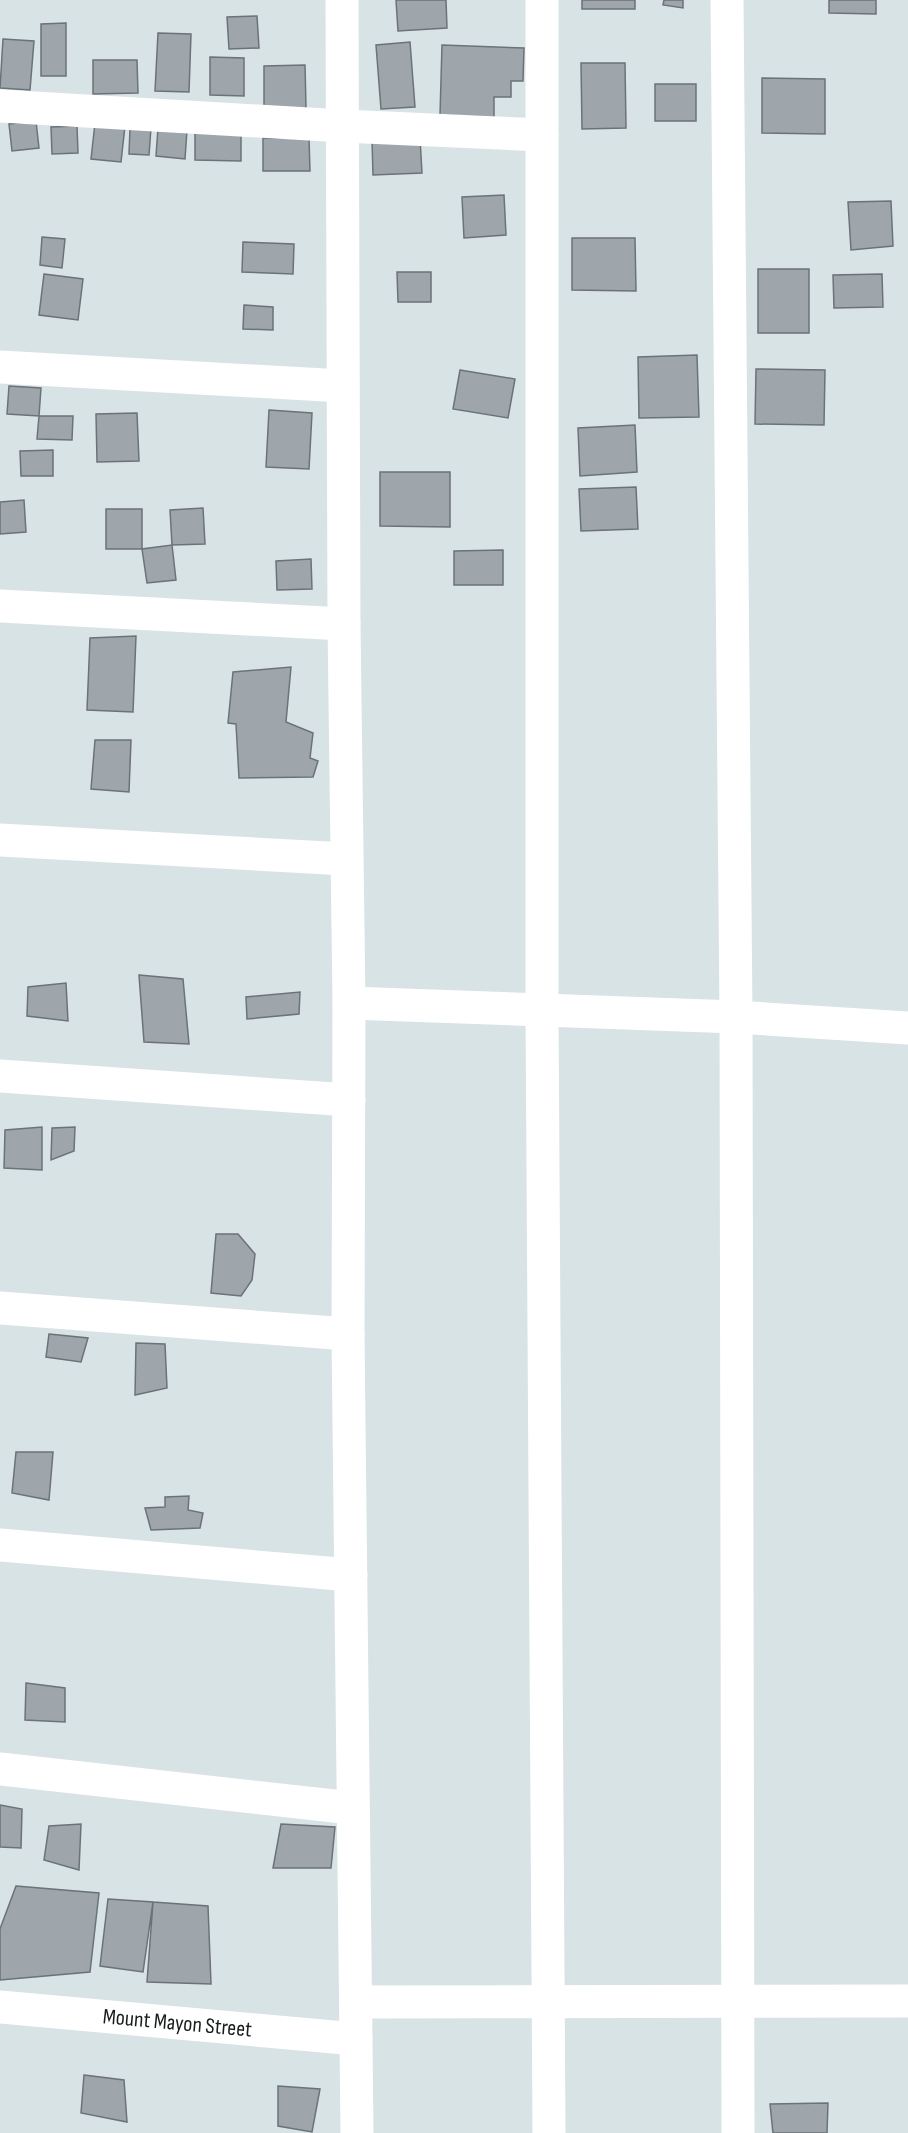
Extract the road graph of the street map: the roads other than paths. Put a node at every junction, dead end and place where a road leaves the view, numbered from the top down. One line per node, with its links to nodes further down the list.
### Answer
1 (342, 0): 5 (street)
2 (542, 0): 6 (street)
3 (728, 0): 15 (street)
4 (0, 106): 5 (street)
5 (343, 126): 6 (street); 8 (street)
6 (542, 135): 14 (street)
7 (0, 367): 8 (street)
8 (343, 386): 10 (street)
9 (0, 606): 10 (street)
10 (344, 624): 12 (street)
11 (0, 840): 12 (street)
12 (346, 859): 13 (street)
13 (349, 1003): 14 (street); 18 (street)
14 (542, 1010): 15 (street); 27 (street)
15 (736, 1017): 16 (street); 28 (street)
16 (908, 1028)
17 (0, 1076): 18 (street)
18 (349, 1100): 20 (street)
19 (0, 1308): 20 (street)
20 (348, 1334): 22 (street)
21 (0, 1545): 22 (street)
22 (351, 1575): 24 (street)
23 (0, 1769): 24 (street)
24 (352, 1808): 26 (street)
25 (908, 2001): 28 (street)
26 (356, 2002): 27 (street); 30 (street)
27 (549, 2002): 28 (street); 32 (street)
28 (737, 2002): 33 (street)
29 (0, 2007): 30 (street, Mount Mayon Street)
30 (357, 2039): 31 (street)
31 (357, 2133)
32 (549, 2133)
33 (738, 2133)

